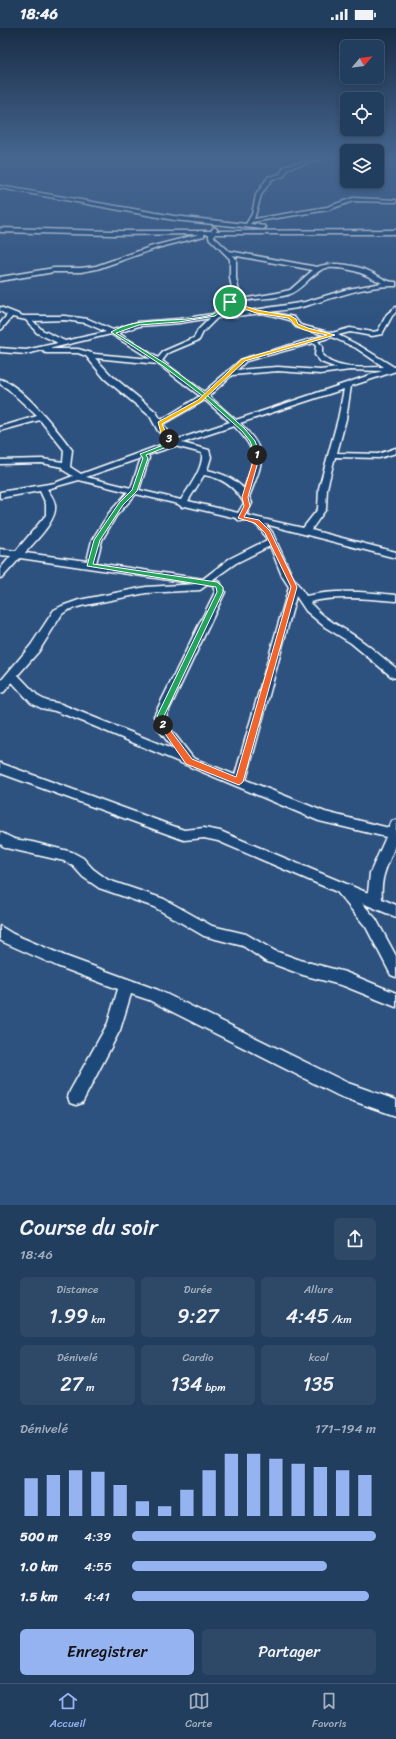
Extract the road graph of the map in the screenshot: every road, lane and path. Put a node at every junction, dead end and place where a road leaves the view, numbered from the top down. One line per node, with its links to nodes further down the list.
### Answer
1 (149, 214): 5 (street)
2 (253, 214): 4 (street)
3 (293, 214): 4 (street)
4 (251, 221): 6 (street)
5 (218, 222): 6 (street); 10 (street)
6 (245, 224): 8 (street)
7 (0, 230): 10 (street)
8 (294, 232): 9 (street); 10 (street)
9 (396, 232)
10 (211, 233): 11 (street); 13 (street)
11 (227, 252): 12 (street); 16 (street)
12 (317, 269): 14 (street); 16 (street)
13 (1, 279)
14 (387, 284): 15 (street); 19 (street)
15 (396, 284)
16 (230, 302): 19 (street); 21 (street)
17 (0, 309): 22 (street)
18 (396, 309): 26 (street)
19 (256, 311): 21 (street); 26 (street)
20 (0, 314): 22 (street)
21 (214, 315): 25 (street); 32 (street)
22 (9, 316): 23 (street); 24 (street)
23 (29, 320): 25 (street); 28 (street)
24 (0, 328)
25 (113, 332): 28 (street); 32 (street)
26 (332, 335): 27 (street); 34 (street)
27 (314, 340): 33 (street); 35 (street)
28 (64, 343): 30 (street)
29 (0, 350): 30 (street)
30 (26, 352): 31 (street)
31 (88, 354): 32 (street); 40 (street)
32 (158, 362): 38 (street)
33 (347, 369): 34 (street); 35 (street)
34 (395, 369): 37 (street)
35 (229, 373): 38 (street)
36 (0, 381): 39 (street)
37 (348, 385): 41 (street); 46 (street)
38 (205, 396): 40 (street); 41 (street)
39 (42, 417): 42 (street); 48 (street)
40 (160, 423): 43 (street)
41 (235, 423): 43 (street); 54 (street)
42 (0, 429)
43 (174, 443): 45 (street); 49 (street)
44 (396, 450): 46 (street)
45 (143, 454): 50 (street); 52 (street)
46 (332, 455): 58 (street)
47 (0, 462): 48 (street)
48 (66, 465): 50 (street)
49 (201, 472): 54 (street); 55 (street)
50 (78, 477): 51 (street); 52 (street)
51 (43, 489): 53 (street); 61 (street)
52 (134, 491): 55 (street); 63 (street)
53 (0, 495)
54 (245, 497): 56 (street)
55 (182, 504): 56 (street)
56 (240, 518): 57 (street)
57 (257, 522): 58 (street); 59 (street)
58 (305, 531): 62 (street)
59 (272, 540): 65 (street); 66 (street)
60 (0, 552): 61 (street)
61 (18, 554): 63 (street); 64 (street)
62 (396, 555)
63 (90, 566): 65 (street)
64 (0, 575)
65 (204, 582): 70 (street); 72 (street)
66 (294, 587): 68 (street); 74 (street)
67 (396, 598): 68 (street)
68 (303, 600): 69 (street)
69 (396, 674)
70 (12, 676): 71 (street); 72 (street)
71 (0, 689)
72 (189, 762): 74 (street)
73 (0, 768): 77 (street)
74 (239, 782): 75 (street)
75 (395, 829): 78 (street)
76 (0, 837): 83 (street)
77 (338, 887): 78 (street); 81 (street)
78 (375, 902): 79 (street)
79 (396, 911)
80 (0, 932): 82 (street)
81 (396, 970)
82 (126, 984): 84 (street); 85 (street)
83 (396, 1000)
84 (76, 1097)
85 (396, 1108)

